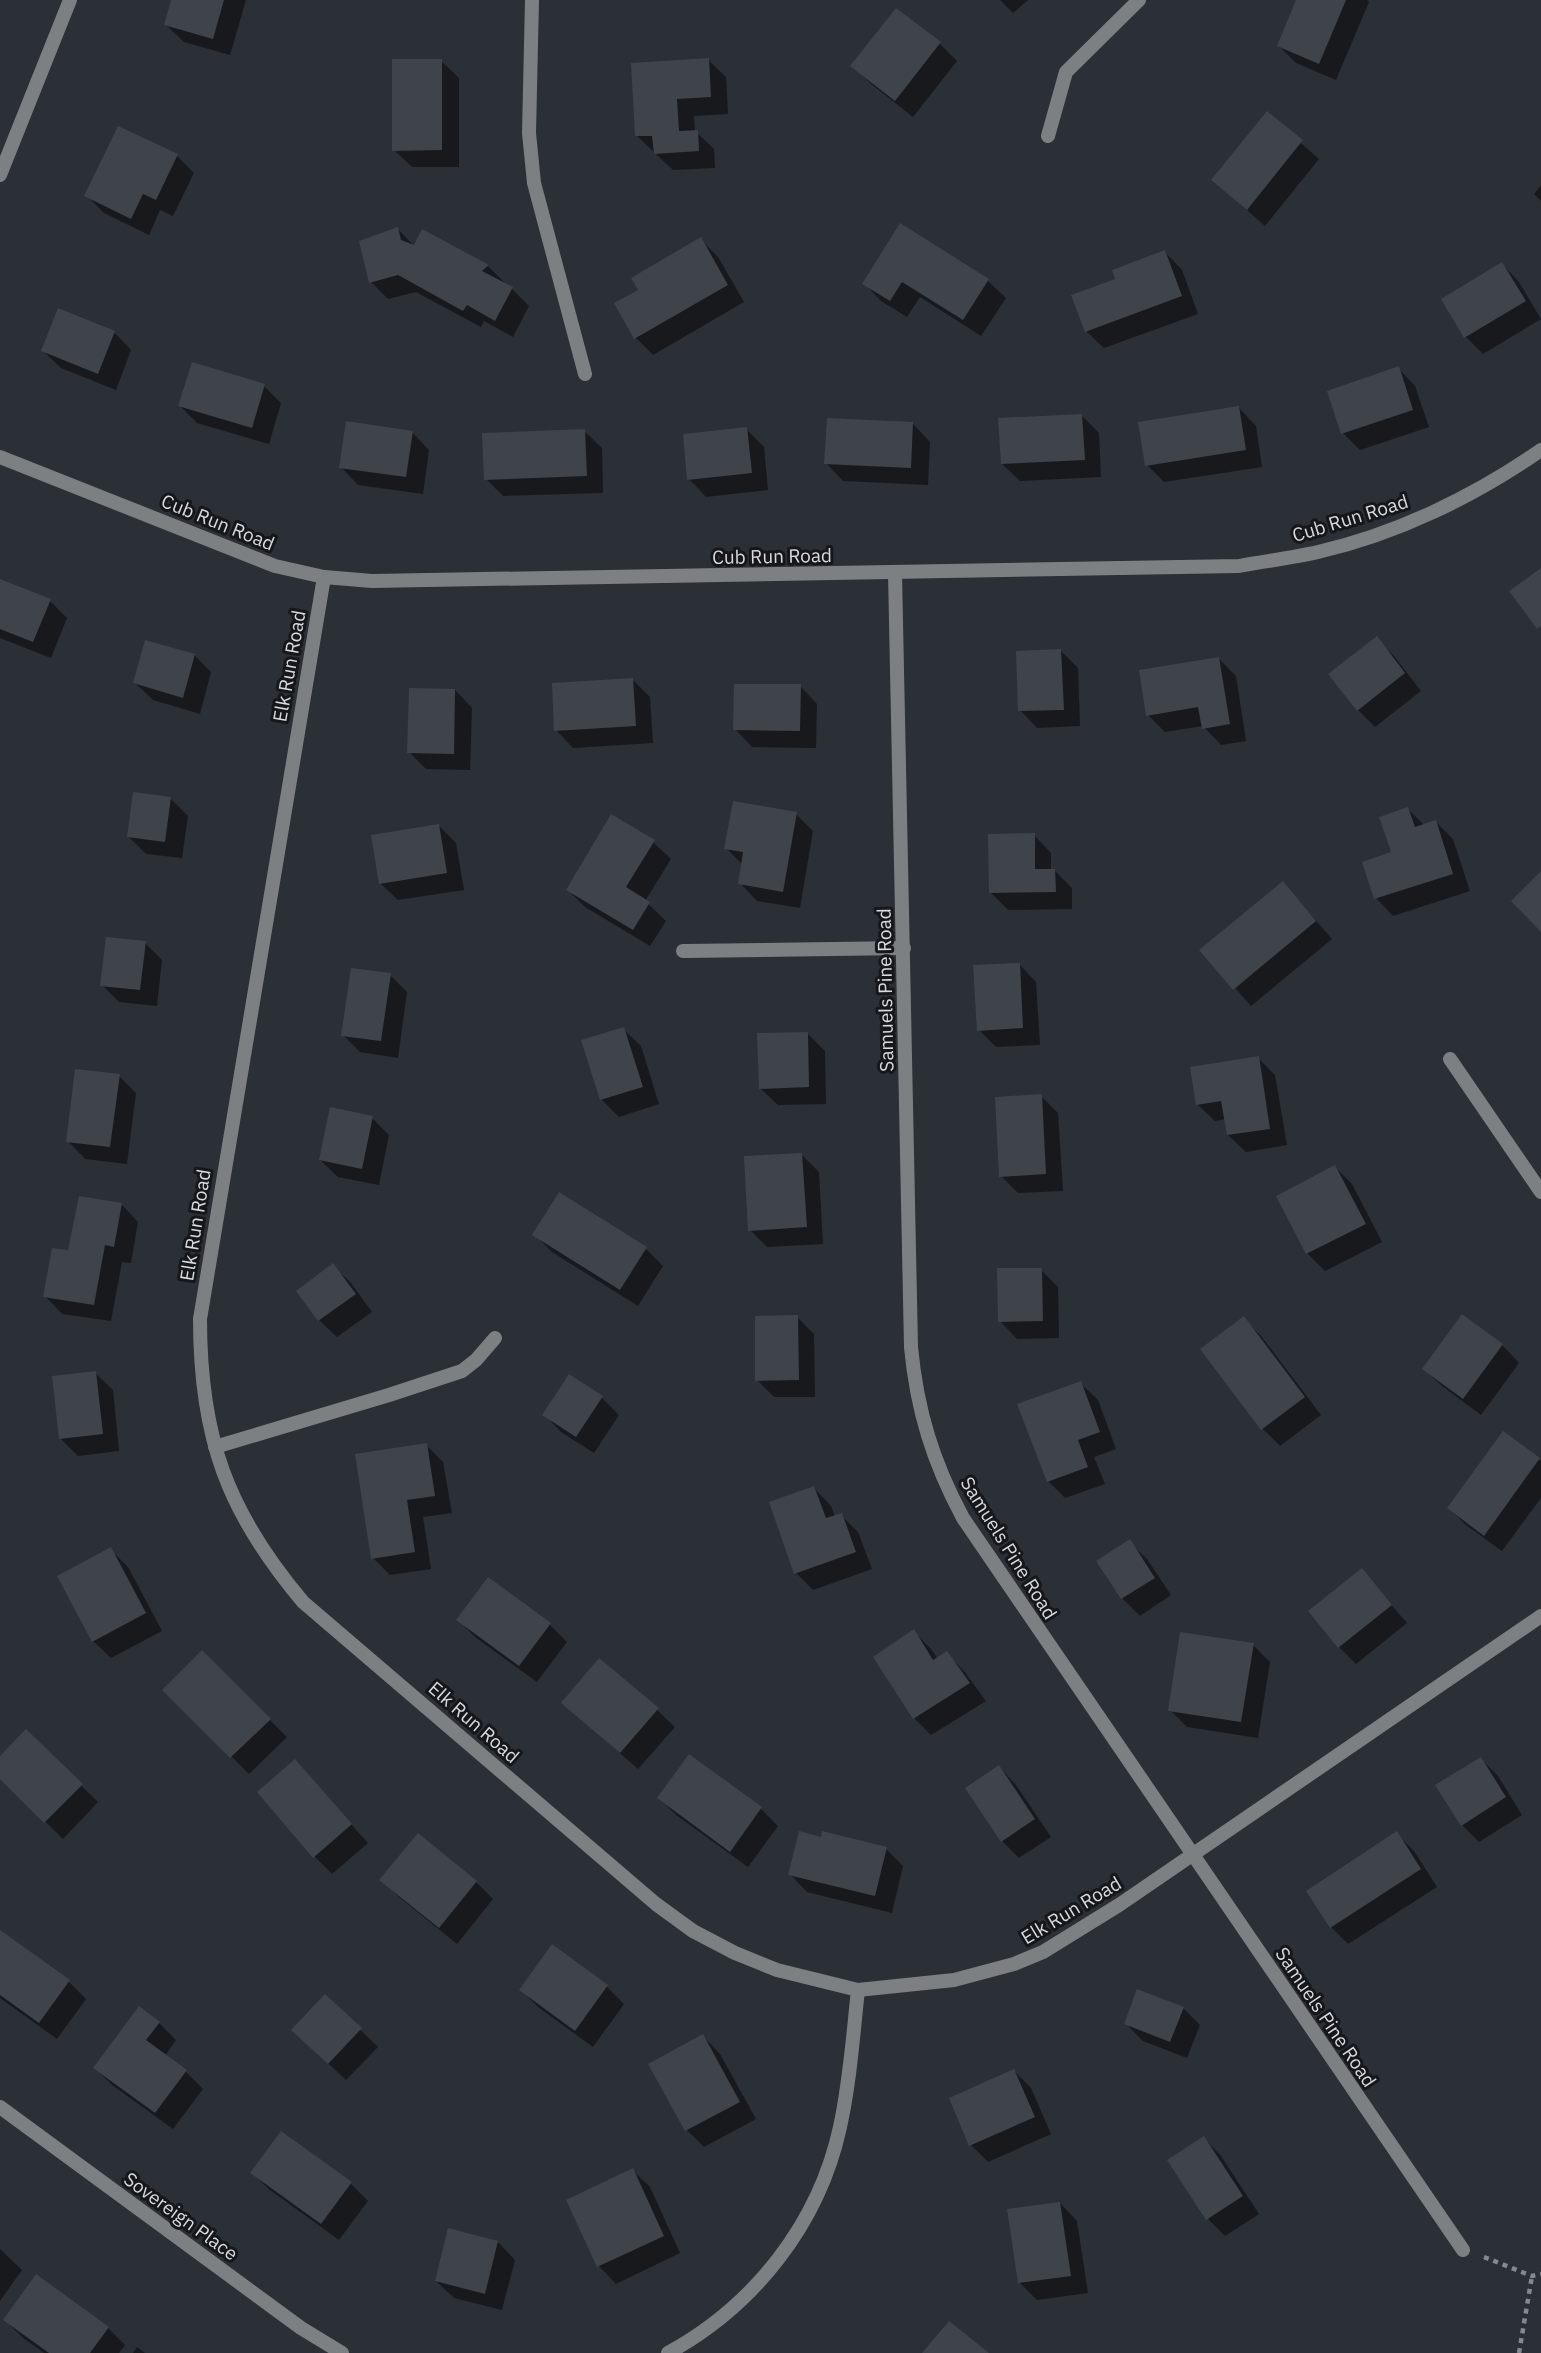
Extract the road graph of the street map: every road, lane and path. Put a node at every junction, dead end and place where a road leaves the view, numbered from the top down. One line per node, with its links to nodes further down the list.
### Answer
1 (70, 0): 5 (street)
2 (532, 0): 6 (street)
3 (1139, 0): 4 (street)
4 (1048, 136)
5 (0, 175)
6 (585, 374)
7 (1541, 450): 9 (street, Cub Run Road)
8 (0, 457): 10 (street, Cub Run Road)
9 (895, 573): 10 (street, Cub Run Road); 11 (street, Samuels Pine Road)
10 (324, 578): 16 (street, Elk Run Road)
11 (904, 948): 12 (street); 18 (street, Samuels Pine Road)
12 (683, 951)
13 (1450, 1059): 14 (street)
14 (1541, 1192)
15 (495, 1338): 16 (street)
16 (215, 1447): 19 (street, Elk Run Road)
17 (1541, 1616): 18 (street, Elk Run Road)
18 (1193, 1855): 19 (street, Elk Run Road); 21 (street, Samuels Pine Road)
19 (858, 1990): 25 (street)
20 (0, 2107): 24 (street, Sovereign Place)
21 (1464, 2250): 23 (path)
22 (1541, 2274): 23 (path)
23 (1532, 2276): 26 (path)
24 (342, 2353)
25 (668, 2353)
26 (1519, 2353)

